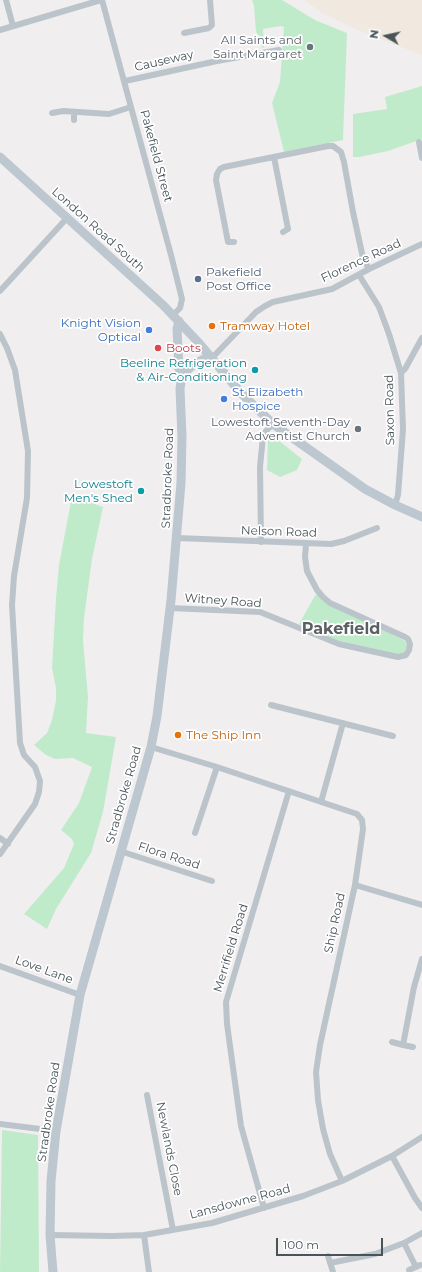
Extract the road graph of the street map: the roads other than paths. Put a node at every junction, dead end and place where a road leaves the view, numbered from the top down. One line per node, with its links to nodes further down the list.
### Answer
1 (6, 0): 4 (street)
2 (101, 0): 4 (street); 8 (street, Pakefield Street)
3 (210, 0): 6 (street)
4 (13, 26): 5 (street)
5 (0, 30)
6 (184, 33)
7 (279, 50): 8 (street, Causeway)
8 (125, 82): 9 (street, Pakefield Street)
9 (131, 107): 10 (street); 24 (street, Pakefield Street)
10 (74, 112): 11 (street); 12 (street)
11 (52, 113)
12 (74, 120)
13 (419, 142): 16 (street)
14 (0, 157): 17 (main road, London Road South)
15 (274, 157): 18 (street); 19 (street); 21 (street)
16 (422, 158)
17 (67, 218): 23 (street); 24 (main road, London Road South)
18 (289, 230)
19 (228, 243)
20 (422, 244): 21 (street, Florence Road)
21 (368, 269): 22 (street, Florence Road)
22 (359, 275): 27 (street, Florence Road); 28 (street, Saxon Road)
23 (0, 291)
24 (176, 318): 27 (main road, London Road South); 29 (main road, Stradbroke Road)
25 (0, 334): 47 (street)
26 (422, 338): 28 (street)
27 (210, 357): 29 (main road); 30 (main road, London Road South)
28 (401, 373): 31 (street, Saxon Road)
29 (182, 375): 34 (main road, Stradbroke Road)
30 (273, 424): 31 (main road, London Road South); 35 (street)
31 (396, 505): 32 (main road, London Road South)
32 (422, 517)
33 (376, 528): 36 (street, Nelson Road)
34 (177, 538): 35 (street, Nelson Road); 37 (main road, Stradbroke Road)
35 (261, 542): 36 (street, Nelson Road)
36 (306, 544): 37 (street, Witney Road)
37 (170, 608): 41 (main road, Stradbroke Road)
38 (271, 705): 39 (street)
39 (343, 724): 40 (street); 44 (street)
40 (393, 736)
41 (151, 747): 42 (street, Ship Road); 48 (main road, Stradbroke Road)
42 (217, 767): 43 (street, Ship Road); 45 (street)
43 (289, 791): 44 (street, Ship Road); 65 (street, Merrifield Road)
44 (321, 802): 51 (street, Ship Road)
45 (195, 833)
46 (0, 838): 47 (street)
47 (8, 844): 49 (street)
48 (120, 851): 50 (street, Flora Road); 55 (main road, Stradbroke Road)
49 (0, 854)
50 (212, 881)
51 (355, 885): 52 (street); 64 (street, Ship Road)
52 (422, 905)
53 (422, 959): 57 (street)
54 (0, 966): 55 (street, Love Lane)
55 (80, 994): 61 (main road, Stradbroke Road)
56 (392, 1042): 57 (street)
57 (403, 1045): 58 (street)
58 (413, 1047)
59 (147, 1095): 67 (street, Newlands Close)
60 (0, 1124): 61 (street)
61 (56, 1131): 69 (main road, Stradbroke Road)
62 (422, 1137): 63 (street, Lansdowne Road)
63 (392, 1156): 64 (street, Lansdowne Road); 66 (street)
64 (342, 1181): 65 (street, Lansdowne Road)
65 (264, 1208): 67 (street, Lansdowne Road)
66 (422, 1208)
67 (174, 1230): 70 (street, Lansdowne Road)
68 (422, 1233): 71 (street)
69 (50, 1235): 70 (street, Lansdowne Road); 75 (main road, Stradbroke Road)
70 (144, 1235): 76 (street)
71 (404, 1244): 73 (street); 74 (street)
72 (328, 1256): 73 (street)
73 (330, 1263): 77 (street)
74 (409, 1270)
75 (53, 1272)
76 (149, 1272)
77 (333, 1272)

